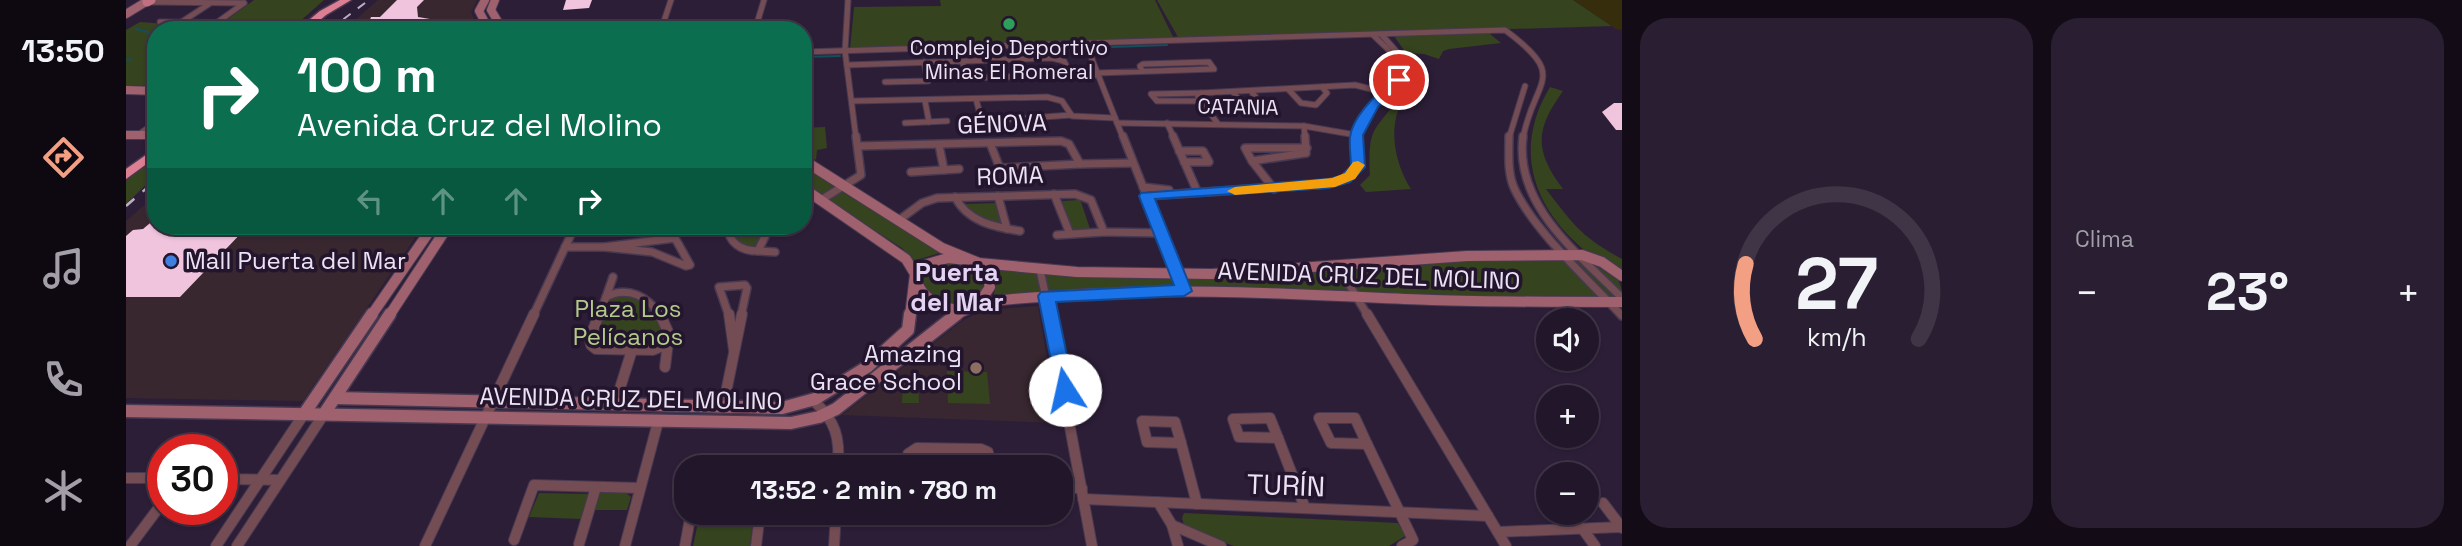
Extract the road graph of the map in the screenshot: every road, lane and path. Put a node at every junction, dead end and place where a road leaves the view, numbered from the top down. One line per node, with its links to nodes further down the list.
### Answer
1 (328, 0): 14 (highway)
2 (347, 0): 15 (highway)
3 (485, 0): 16 (street)
4 (495, 0): 17 (street)
5 (671, 0): 18 (street)
6 (764, 0): 19 (street)
7 (848, 0): 25 (street)
8 (149, 1): 10 (street); 11 (street)
9 (246, 1): 10 (street); 13 (street)
10 (211, 3): 12 (street)
11 (126, 14)
12 (183, 21)
13 (219, 21)
14 (306, 21)
15 (310, 21)
16 (484, 21)
17 (498, 21)
18 (664, 21)
19 (758, 21)
20 (1373, 34): 21 (street); 22 (street); 30 (street)
21 (1381, 34): 30 (street); 58 (street)
22 (1233, 39): 23 (street); 24 (street)
23 (1086, 44): 25 (street); 32 (street)
24 (1241, 49)
25 (845, 51): 26 (street); 29 (street)
26 (812, 52)
27 (962, 60): 28 (street); 33 (street); 33 (street)
28 (925, 62): 29 (street); 34 (street)
29 (847, 65): 45 (street)
30 (1402, 66): 43 (street)
31 (1142, 71): 31 (street); 32 (street)
32 (1098, 74): 33 (street); 49 (street)
33 (1071, 75)
34 (885, 82)
35 (1525, 86): 56 (street)
36 (1322, 87): 37 (street); 37 (street); 43 (street)
37 (1288, 89): 40 (street)
38 (126, 90): 39 (street)
39 (147, 91)
40 (1251, 91): 41 (street); 41 (street)
41 (1233, 92): 42 (street)
42 (1201, 93): 47 (street); 47 (street)
43 (1385, 95): 61 (street)
44 (975, 99): 46 (street); 48 (street); 48 (street, CATANIA)
45 (853, 101): 46 (street); 66 (street)
46 (925, 101): 51 (street)
47 (1201, 101): 54 (street)
48 (1071, 115): 49 (street, CATANIA)
49 (1116, 120): 53 (street, CATANIA); 72 (street)
50 (947, 121): 51 (street)
51 (929, 122): 52 (street)
52 (905, 123)
53 (1167, 123): 54 (street, CATANIA); 68 (street)
54 (1218, 124): 55 (street, CATANIA)
55 (1304, 125): 61 (street, CATANIA); 67 (street)
56 (1510, 126): 58 (street); 80 (street)
57 (147, 128): 60 (street)
58 (1525, 130): 81 (street)
59 (126, 135): 60 (street)
60 (138, 135): 62 (street)
61 (1356, 135): 84 (street)
62 (147, 136)
63 (990, 143): 64 (street, GÉNOVA); 74 (street, GÉNOVA); 74 (street)
64 (939, 145): 66 (street, GÉNOVA); 77 (street)
65 (147, 146): 73 (highway)
66 (859, 146): 82 (street)
67 (1307, 148): 70 (street); 70 (street)
68 (1179, 151): 71 (street); 71 (street)
69 (147, 158): 79 (highway)
70 (1252, 161): 84 (street)
71 (1184, 162): 85 (street)
72 (1133, 163): 74 (street); 83 (street)
73 (126, 164)
74 (1080, 164)
75 (812, 165): 82 (street)
76 (959, 169): 77 (street)
77 (944, 170): 78 (street)
78 (911, 172)
79 (126, 175)
80 (1511, 179): 81 (street); 110 (street)
81 (1527, 182): 109 (street)
82 (846, 185): 92 (street); 93 (street)
83 (1143, 187): 86 (street); 90 (street)
84 (1273, 189): 85 (street)
85 (1197, 191): 86 (street)
86 (1182, 192): 90 (street)
87 (812, 194): 92 (street)
88 (1054, 194): 89 (street, ROMA); 96 (street, ROMA); 98 (street)
89 (998, 196): 91 (street, ROMA); 94 (street)
90 (1146, 196): 97 (street)
91 (955, 197): 93 (street, ROMA); 94 (street)
92 (821, 200): 117 (street)
93 (899, 220): 111 (street)
94 (1007, 229): 95 (street)
95 (1020, 231)
96 (1104, 232): 97 (street); 98 (street)
97 (1161, 233): 114 (street)
98 (1070, 234): 104 (street)
99 (427, 235): 138 (street)
100 (442, 235): 130 (street)
101 (571, 235): 105 (street)
102 (729, 235): 107 (street)
103 (766, 235): 107 (street)
104 (1057, 235)
105 (565, 247): 106 (street); 132 (street)
106 (604, 247): 106 (street)
107 (758, 251): 108 (street)
108 (775, 252)
109 (1582, 255): 110 (street); 115 (street); 122 (street)
110 (1567, 256): 112 (street); 123 (street)
111 (967, 260): 113 (street); 117 (street); 124 (street)
112 (1338, 266): 114 (street); 120 (street)
113 (1040, 270): 114 (street); 119 (street)
114 (1177, 274): 118 (street)
115 (1622, 276)
116 (613, 277): 121 (street)
117 (915, 284): 124 (street); 133 (street, AVENIDA CRUZ DEL MOLINO)
118 (1184, 291): 119 (street, AVENIDA CRUZ DEL MOLINO); 120 (street, AVENIDA CRUZ DEL MOLINO)
119 (1046, 296): 124 (street, AVENIDA CRUZ DEL MOLINO); 157 (street)
120 (1357, 296): 123 (street, AVENIDA CRUZ DEL MOLINO); 163 (street)
121 (606, 297): 126 (street); 127 (street)
122 (1622, 300): 123 (street, AVENIDA CRUZ DEL MOLINO)
123 (1610, 302): 125 (street)
124 (970, 306): 137 (street, AVENIDA CRUZ DEL MOLINO)
125 (1622, 316)
126 (667, 344): 127 (street); 129 (street)
127 (632, 350): 134 (street)
128 (734, 350): 128 (street); 135 (street)
129 (665, 368)
130 (335, 398): 131 (street, AVENIDA CRUZ DEL MOLINO); 139 (street)
131 (420, 400): 132 (street, AVENIDA CRUZ DEL MOLINO); 140 (street, AVENIDA CRUZ DEL MOLINO)
132 (493, 401): 134 (street, AVENIDA CRUZ DEL MOLINO); 141 (street)
133 (814, 401): 135 (street, AVENIDA CRUZ DEL MOLINO); 137 (street)
134 (615, 404): 135 (street, AVENIDA CRUZ DEL MOLINO)
135 (723, 407)
136 (126, 411): 138 (street, AVENIDA CRUZ DEL MOLINO)
137 (828, 413): 142 (street, AVENIDA CRUZ DEL MOLINO); 146 (street)
138 (304, 414): 139 (street, AVENIDA CRUZ DEL MOLINO); 152 (street)
139 (324, 414): 140 (street, AVENIDA CRUZ DEL MOLINO); 153 (street)
140 (356, 415): 141 (street, AVENIDA CRUZ DEL MOLINO)
141 (486, 417): 142 (street, AVENIDA CRUZ DEL MOLINO); 178 (street)
142 (658, 422): 155 (street)
143 (1278, 438): 161 (street)
144 (1181, 443): 160 (street)
145 (1369, 444): 145 (street); 162 (street)
146 (839, 455)
147 (908, 455): 148 (street)
148 (988, 455)
149 (126, 478): 150 (street)
150 (147, 478)
151 (238, 479): 152 (street)
152 (261, 480): 153 (street); 176 (street)
153 (280, 480): 177 (street)
154 (596, 486): 155 (street); 172 (street); 174 (street)
155 (640, 488): 179 (street)
156 (1073, 491): 157 (street, TURÍN)
157 (1083, 494): 158 (street, TURÍN); 183 (street)
158 (1158, 502): 160 (street, TURÍN); 168 (street)
159 (1603, 503): 170 (street)
160 (1197, 504): 161 (street, TURÍN)
161 (1306, 508): 162 (street, TURÍN)
162 (1400, 512): 163 (street, TURÍN); 173 (street)
163 (1488, 516): 171 (street)
164 (147, 523): 175 (street)
165 (689, 525): 180 (street)
166 (759, 525): 181 (street)
167 (835, 525): 182 (street)
168 (1172, 525): 184 (street); 185 (street)
169 (1582, 528): 170 (street); 171 (street); 188 (street)
170 (1622, 528)
171 (1498, 532): 187 (street)
172 (514, 540)
173 (1414, 543): 186 (street)
174 (579, 544)
175 (130, 546)
176 (216, 546)
177 (237, 546)
178 (425, 546)
179 (625, 546)
180 (685, 546)
181 (756, 546)
182 (834, 546)
183 (1091, 546)
184 (1178, 546)
185 (1221, 546)
186 (1402, 546)
187 (1506, 546)
188 (1595, 546)

